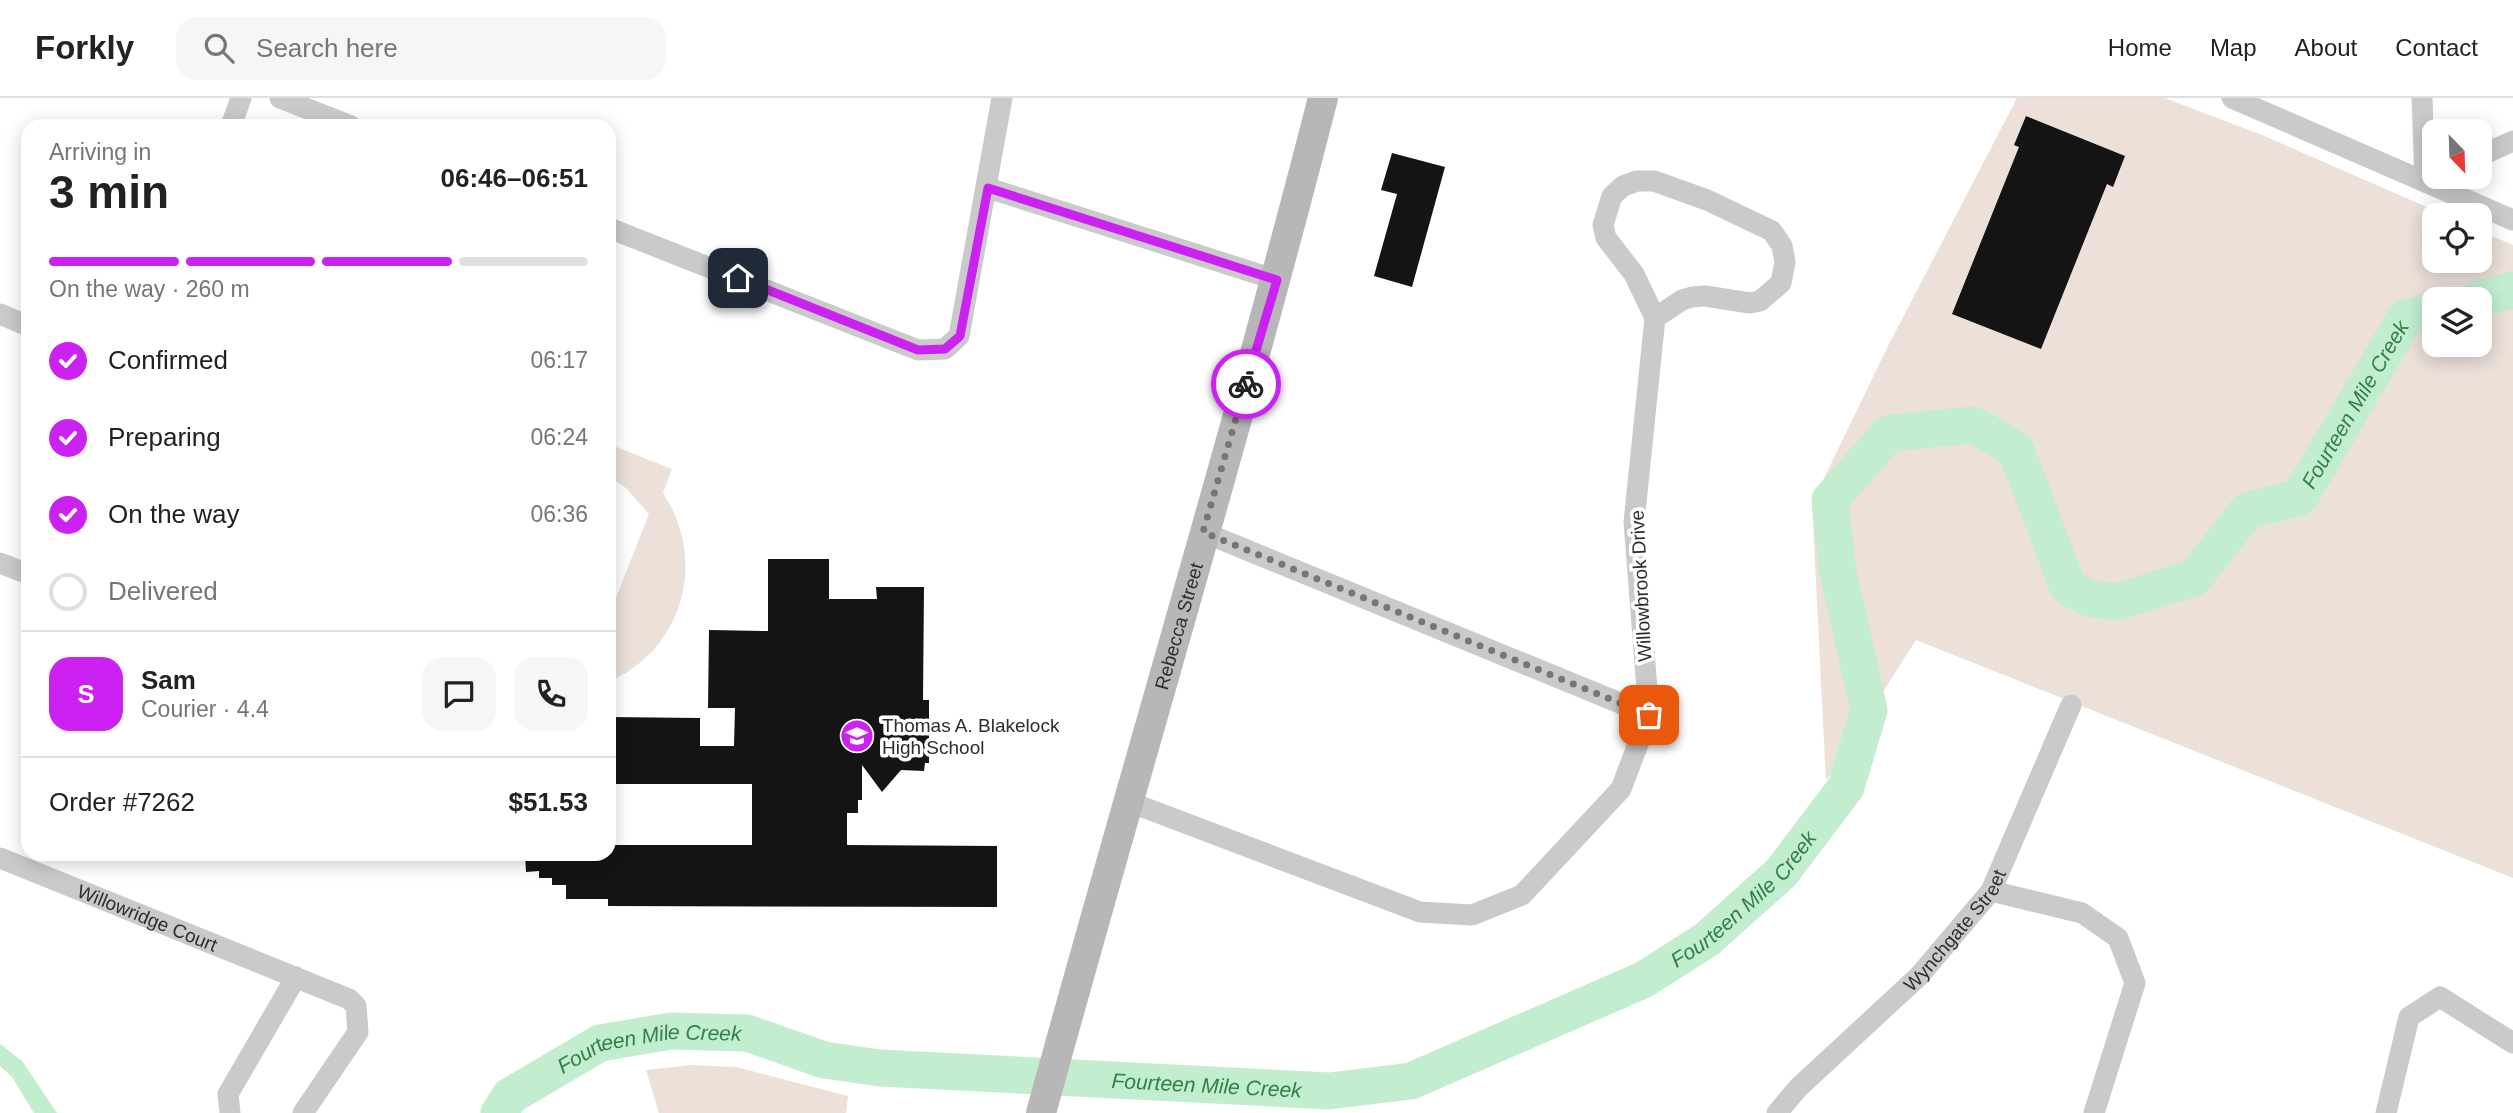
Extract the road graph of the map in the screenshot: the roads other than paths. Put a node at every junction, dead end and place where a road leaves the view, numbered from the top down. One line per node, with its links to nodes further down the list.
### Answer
1 (241, 98): 7 (street)
2 (280, 98): 8 (street)
3 (1002, 98): 13 (street)
4 (1323, 98): 17 (main road, Rebecca Street)
5 (2232, 98): 12 (street)
6 (2422, 98): 9 (street)
7 (234, 119)
8 (333, 119)
9 (2424, 119)
10 (2513, 141): 11 (street)
11 (2492, 151)
12 (2422, 175)
13 (988, 188): 16 (street); 17 (street)
14 (2449, 189): 15 (street)
15 (2513, 219)
16 (616, 231)
17 (1277, 280): 21 (main road, Rebecca Street)
18 (0, 314): 20 (street)
19 (1655, 318): 19 (street); 25 (street, Willowbrook Drive)
20 (21, 323)
21 (1203, 532): 25 (street); 26 (main road, Rebecca Street)
22 (0, 563): 23 (street)
23 (21, 570)
24 (2071, 705): 28 (street, Wynchgate Street)
25 (1649, 715): 26 (street, Willowbrook Drive)
26 (1127, 801): 33 (main road, Rebecca Street)
27 (0, 858): 29 (street, Willowridge Court)
28 (1991, 891): 34 (street, Wynchgate Street); 35 (street)
29 (296, 977): 31 (street); 32 (street, Willowridge Court)
30 (2513, 1043): 36 (street)
31 (230, 1113)
32 (303, 1113)
33 (1041, 1113)
34 (1777, 1113)
35 (2094, 1113)
36 (2386, 1113)

